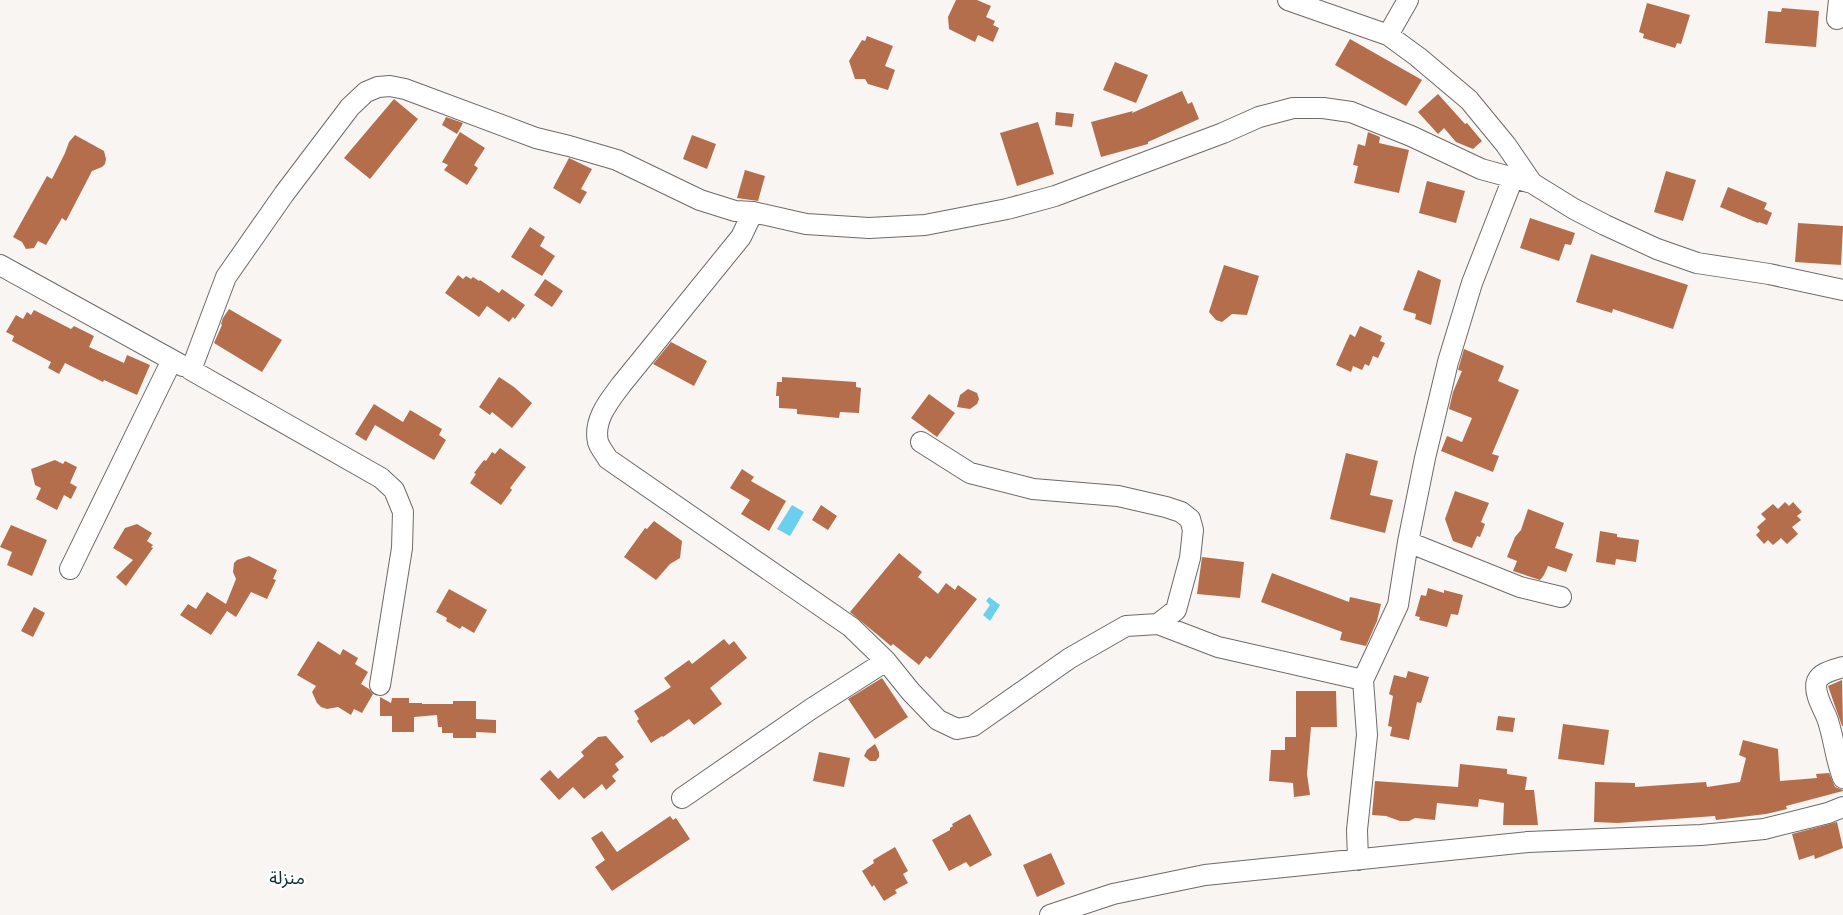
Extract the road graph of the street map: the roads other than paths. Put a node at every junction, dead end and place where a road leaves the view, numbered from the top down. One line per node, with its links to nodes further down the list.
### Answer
1 (1288, 0): 3 (street)
2 (1408, 0): 3 (street)
3 (1388, 35): 4 (street)
4 (1523, 180): 5 (street); 7 (street); 11 (street)
5 (753, 212): 9 (street); 15 (street)
6 (0, 265): 8 (street)
7 (1843, 290)
8 (172, 360): 9 (street); 12 (street)
9 (191, 370): 18 (street)
10 (921, 442): 14 (street)
11 (1408, 542): 13 (street); 17 (street)
12 (70, 569)
13 (1562, 597)
14 (1158, 624): 15 (street); 17 (street)
15 (886, 661): 20 (street)
16 (1843, 667): 19 (street)
17 (1363, 680): 22 (street)
18 (380, 685)
19 (1843, 778)
20 (682, 798)
21 (1843, 807): 22 (street)
22 (1358, 860): 23 (street)
23 (1050, 915)

